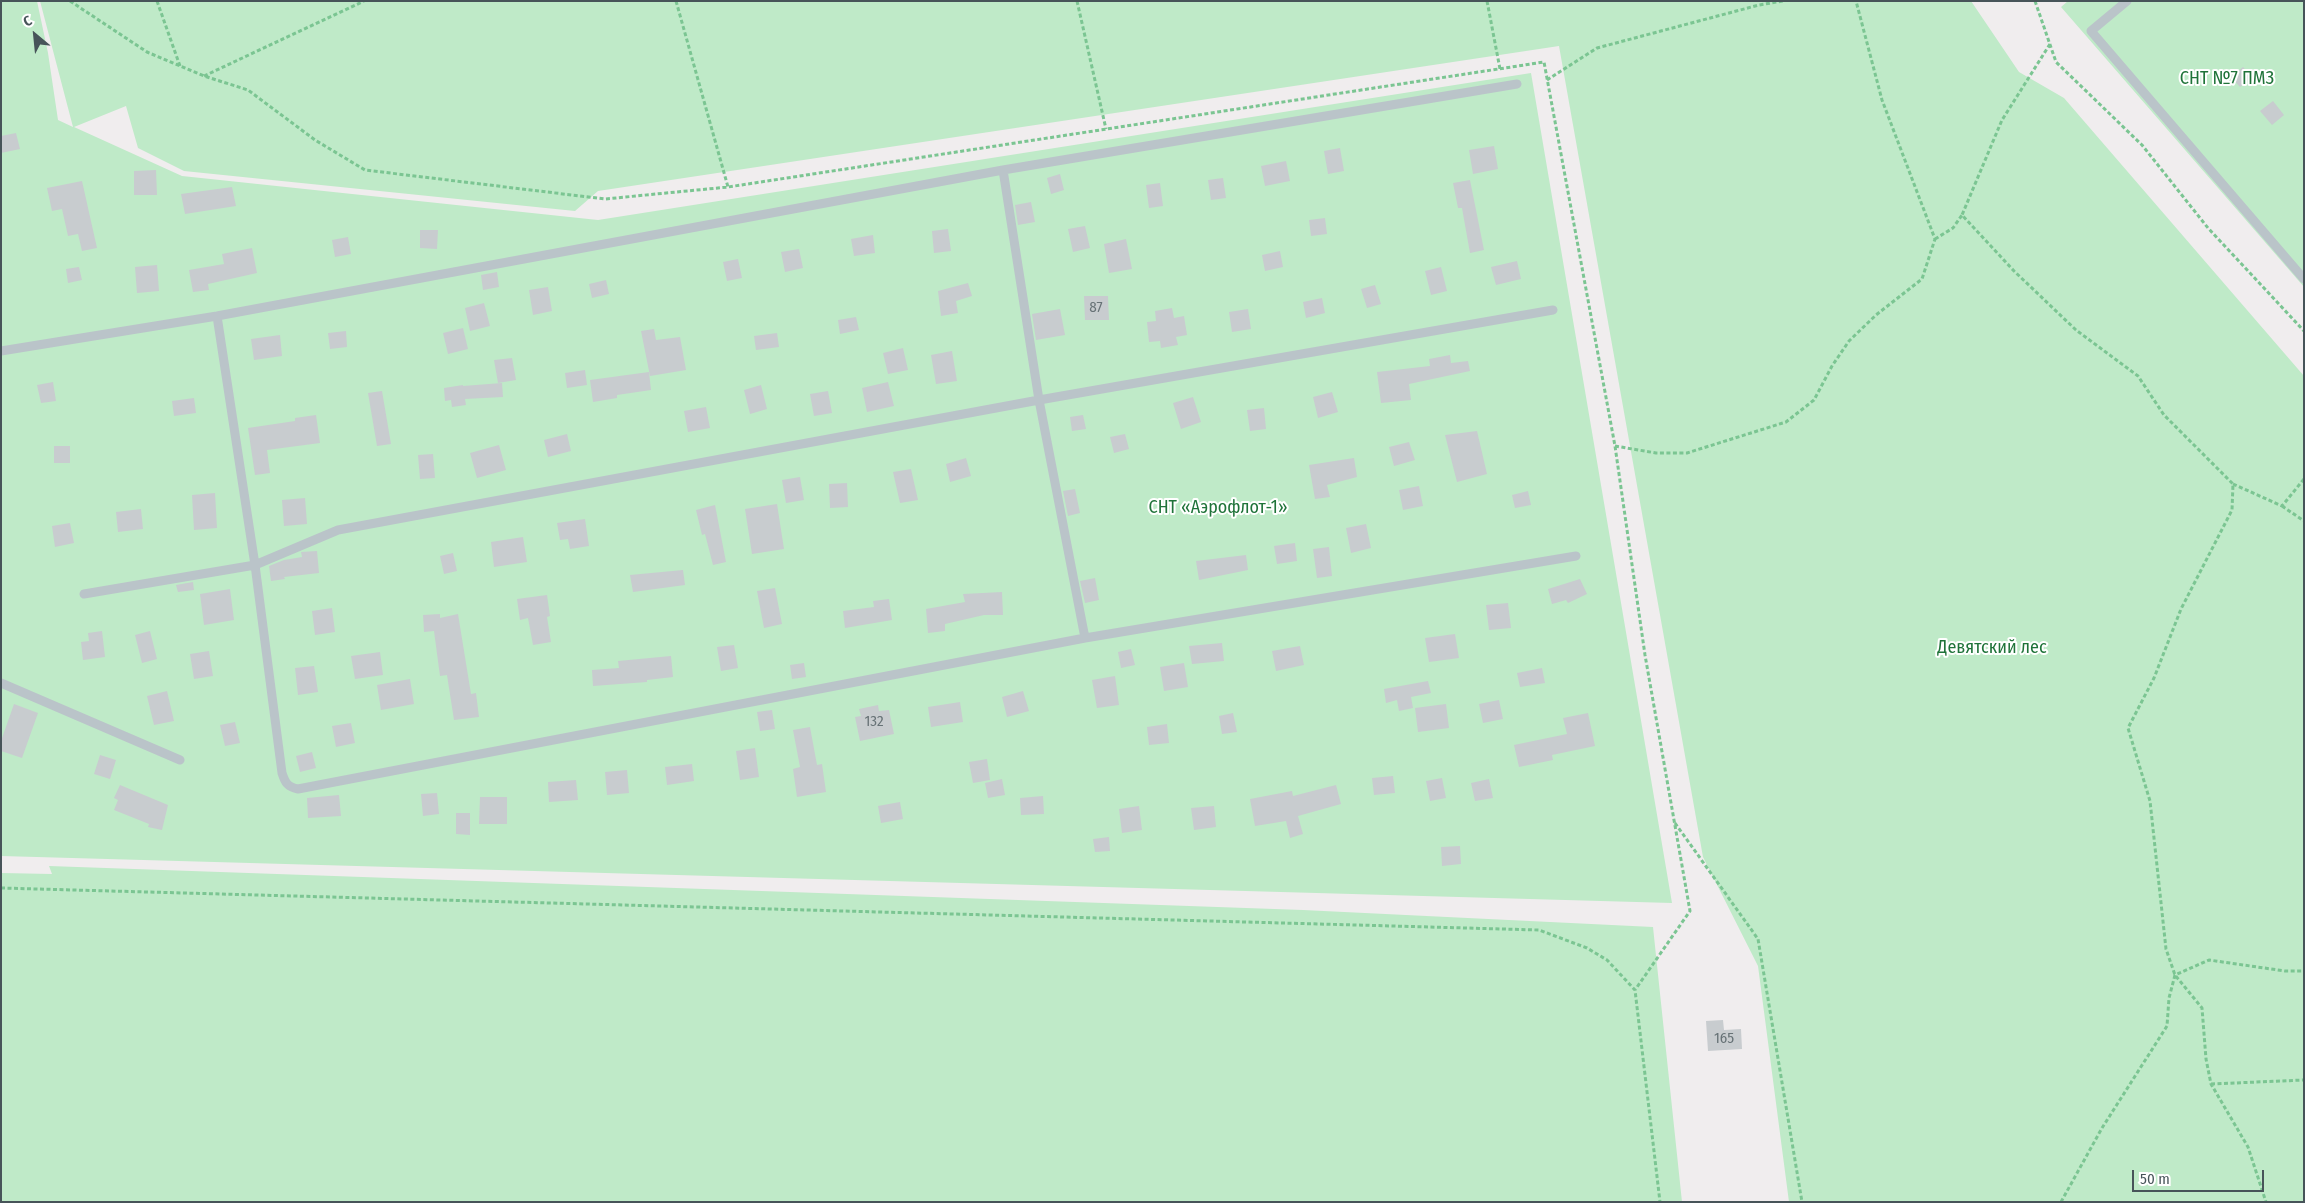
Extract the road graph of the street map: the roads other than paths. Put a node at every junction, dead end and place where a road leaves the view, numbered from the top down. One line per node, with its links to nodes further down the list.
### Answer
1 (2127, 1): 4 (lane)
2 (1517, 84): 3 (lane)
3 (1003, 170): 6 (lane); 8 (lane)
4 (2304, 279)
5 (1553, 310): 8 (lane)
6 (217, 316): 7 (lane); 10 (lane)
7 (1, 350)
8 (1040, 400): 10 (lane); 12 (lane)
9 (1576, 556): 12 (lane)
10 (255, 564): 11 (lane); 12 (lane)
11 (84, 594)
12 (1085, 638)
13 (1, 683): 14 (lane)
14 (180, 760)

